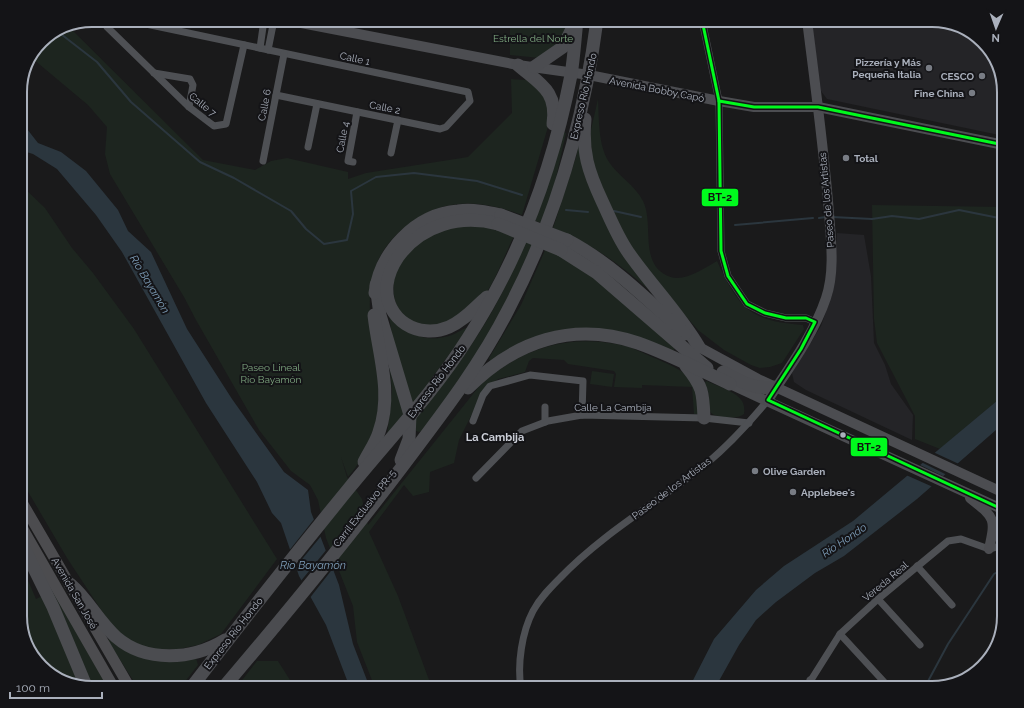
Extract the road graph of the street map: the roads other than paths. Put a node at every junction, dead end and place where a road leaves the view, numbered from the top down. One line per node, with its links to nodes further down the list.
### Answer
1 (107, 27): 17 (street, Calle 7)
2 (160, 27): 11 (street)
3 (263, 27): 12 (street)
4 (273, 27): 13 (street)
5 (323, 27): 15 (street, Avenida Bobby Capó)
6 (573, 27): 16 (highway)
7 (576, 27): 18 (highway, Expreso Río Hondo)
8 (596, 27): 19 (highway, Expreso Río Hondo)
9 (703, 27): 22 (street)
10 (808, 27): 25 (street, Paseo de los Artistas)
11 (244, 45): 12 (street); 24 (street, Calle 7)
12 (260, 48): 13 (street, Calle 1)
13 (268, 50): 14 (street, Calle 1)
14 (284, 54): 20 (street, Calle 1); 21 (street, Calle 6)
15 (518, 64): 16 (street, Avenida Bobby Capó); 28 (highway)
16 (534, 67): 18 (street, Avenida Bobby Capó)
17 (154, 73): 24 (street, Calle 7); 24 (street)
18 (571, 73): 19 (street, Avenida Bobby Capó); 28 (highway, Expreso Río Hondo)
19 (589, 75): 22 (street, Avenida Bobby Capó); 39 (highway); 43 (highway, Expreso Río Hondo)
20 (468, 92): 27 (street, Calle 2)
21 (276, 95): 23 (street, Calle 2); 32 (street, Calle 6)
22 (719, 101): 25 (street, Avenida Bobby Capó); 37 (street)
23 (317, 104): 26 (street, Calle 2); 30 (street)
24 (189, 107)
25 (818, 107): 29 (street, Avenida Bobby Capó); 37 (street, Paseo de los Artistas)
26 (357, 112): 27 (street, Calle 2); 33 (street, Calle 4)
27 (398, 120): 31 (street)
28 (556, 138): 36 (highway, Expreso Río Hondo)
29 (997, 144)
30 (308, 147)
31 (391, 153)
32 (266, 157)
33 (353, 162)
34 (564, 245): 35 (highway, bridge); 38 (highway); 39 (highway)
35 (382, 282): 36 (highway); 47 (highway, Carril Exclusivo PR-5); 53 (highway)
36 (496, 290): 47 (highway, Expreso Río Hondo)
37 (815, 322): 42 (street, Paseo de los Artistas)
38 (667, 334): 41 (highway); 42 (highway)
39 (699, 347): 42 (street)
40 (684, 363): 41 (highway); 43 (highway); 48 (highway)
41 (730, 384): 44 (street)
42 (776, 387): 44 (street, Paseo de los Artistas); 55 (street)
43 (454, 398): 56 (highway, Expreso Río Hondo)
44 (768, 400): 51 (street, Paseo de los Artistas); 54 (street)
45 (545, 407): 50 (street)
46 (582, 415): 48 (street, Calle La Cambija); 49 (street); 50 (street, Calle La Cambija)
47 (410, 416): 53 (highway, Expreso Río Hondo); 56 (highway, Carril Exclusivo PR-5)
48 (704, 418): 51 (street, Calle La Cambija)
49 (473, 421)
50 (545, 422): 52 (street, Calle La Cambija)
51 (748, 423): 78 (street, Paseo de los Artistas)
52 (476, 478)
53 (352, 485): 69 (highway, Expreso Río Hondo)
54 (960, 489): 57 (street); 61 (street)
55 (997, 490)
56 (368, 507): 67 (highway, Expreso Río Hondo)
57 (997, 507)
58 (27, 511): 64 (main road, Avenida San José)
59 (27, 536): 73 (main road, Avenida San José)
60 (997, 547): 61 (street)
61 (989, 549): 63 (street, Vereda Real)
62 (27, 554): 71 (highway)
63 (917, 566): 65 (street, Vereda Real); 66 (street)
64 (70, 584): 69 (highway); 74 (main road, Avenida San José)
65 (878, 599): 68 (street, Vereda Real); 70 (street)
66 (952, 605)
67 (275, 623): 76 (highway); 77 (highway, Expreso Río Hondo)
68 (840, 634): 72 (street, Vereda Real); 79 (street)
69 (232, 635): 75 (highway, Expreso Río Hondo)
70 (920, 645)
71 (83, 680)
72 (810, 680)
73 (110, 681)
74 (126, 681)
75 (196, 681)
76 (221, 681)
77 (229, 681)
78 (521, 681)
79 (883, 681)

